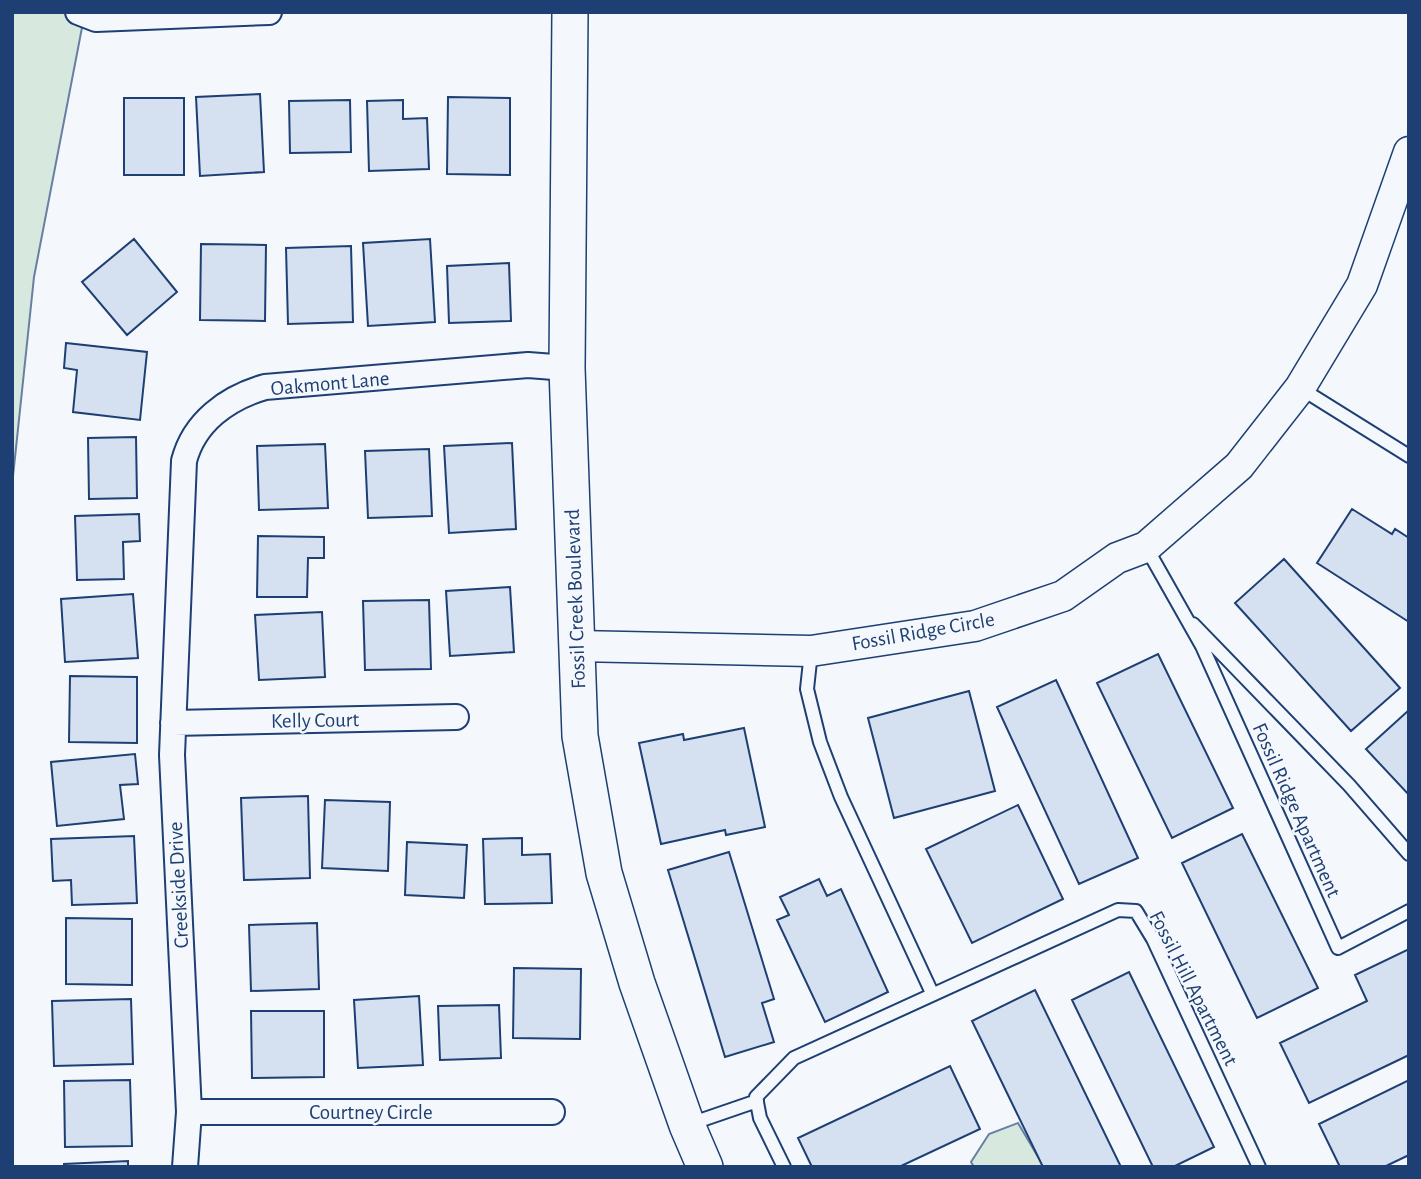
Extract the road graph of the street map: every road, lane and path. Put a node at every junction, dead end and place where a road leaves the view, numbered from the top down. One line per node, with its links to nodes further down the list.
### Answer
1 (78, 12): 2 (street)
2 (269, 12)
3 (570, 12): 5 (main road, Fossil Creek Boulevard)
4 (1409, 152): 6 (street, Fossil Ridge Circle)
5 (567, 368): 9 (street, Oakmont Lane); 11 (main road, Fossil Creek Boulevard)
6 (1300, 388): 7 (lane); 8 (street, Fossil Ridge Circle)
7 (1409, 456)
8 (1146, 547): 10 (lane, Fossil Ridge Apartment); 12 (street, Fossil Ridge Circle)
9 (178, 602): 14 (street, Creekside Drive)
10 (1186, 618): 15 (lane, Fossil Ridge Apartment); 16 (lane, Fossil Ridge Apartment)
11 (577, 646): 12 (street, Fossil Ridge Circle); 21 (main road, Fossil Creek Boulevard)
12 (811, 651): 17 (lane)
13 (457, 717): 14 (street, Kelly Court)
14 (173, 723): 19 (street, Creekside Drive)
15 (1409, 853)
16 (1409, 911)
17 (932, 993): 18 (lane, Fossil Hill Apartment); 25 (lane, Fossil Hill Apartment)
18 (757, 1101): 21 (lane); 24 (lane)
19 (189, 1112): 20 (street, Courtney Circle); 22 (street, Creekside Drive)
20 (552, 1112)
21 (687, 1125): 23 (main road, Fossil Creek Boulevard)
22 (185, 1167)
23 (705, 1167)
24 (784, 1167)
25 (1259, 1167)

